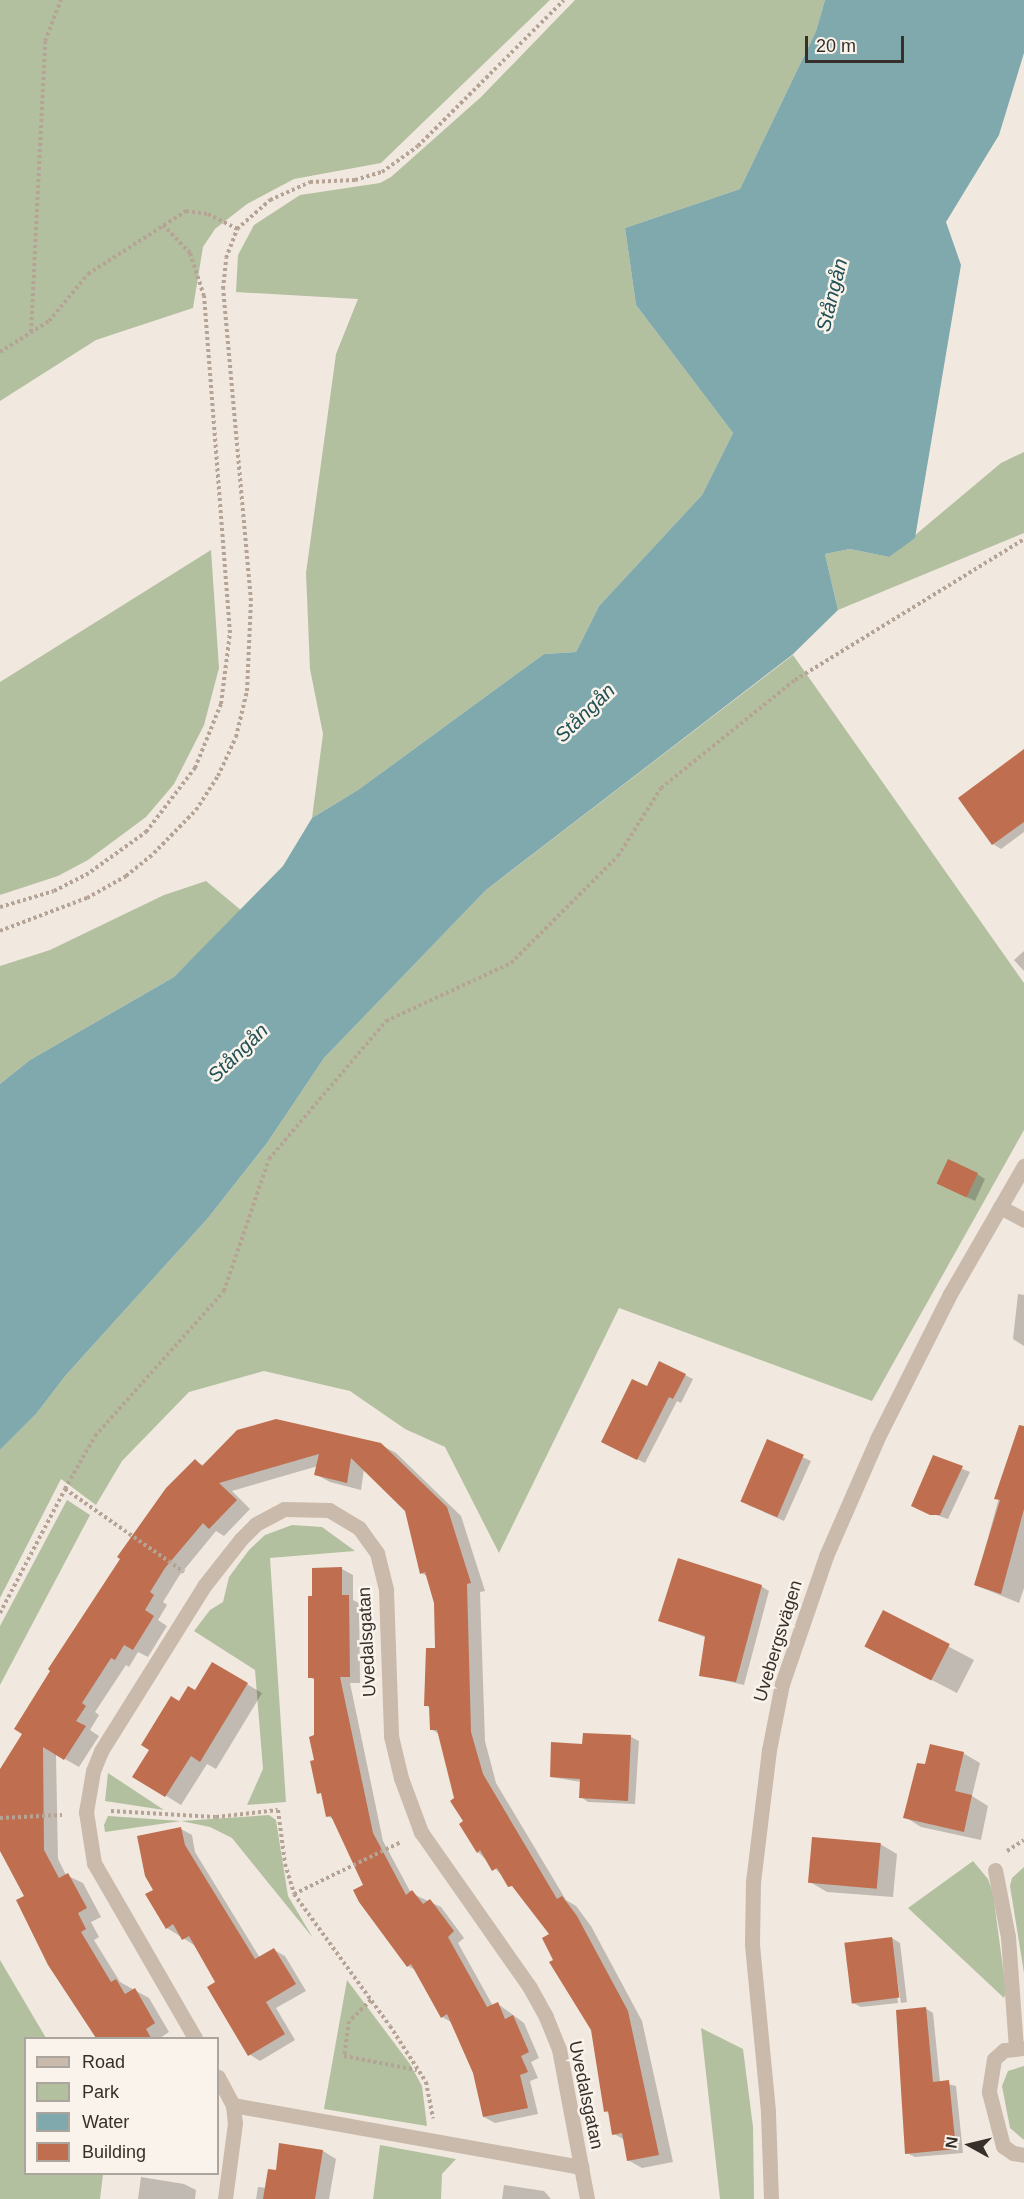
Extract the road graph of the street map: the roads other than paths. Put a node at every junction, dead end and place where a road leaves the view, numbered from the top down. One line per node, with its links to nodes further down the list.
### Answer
1 (1024, 1166): 2 (street, Uvebergsvägen)
2 (999, 1207): 3 (street); 13 (street, Uvebergsvägen)
3 (1024, 1220)
4 (995, 1870): 6 (street)
5 (194, 2037): 10 (street, Uvedalsgatan)
6 (1020, 2048): 9 (street)
7 (219, 2079): 8 (street)
8 (234, 2105): 10 (street, Uvedalsgatan); 11 (street)
9 (1024, 2155)
10 (582, 2167): 12 (street, Uvedalsgatan)
11 (225, 2199)
12 (587, 2199)
13 (771, 2199)

